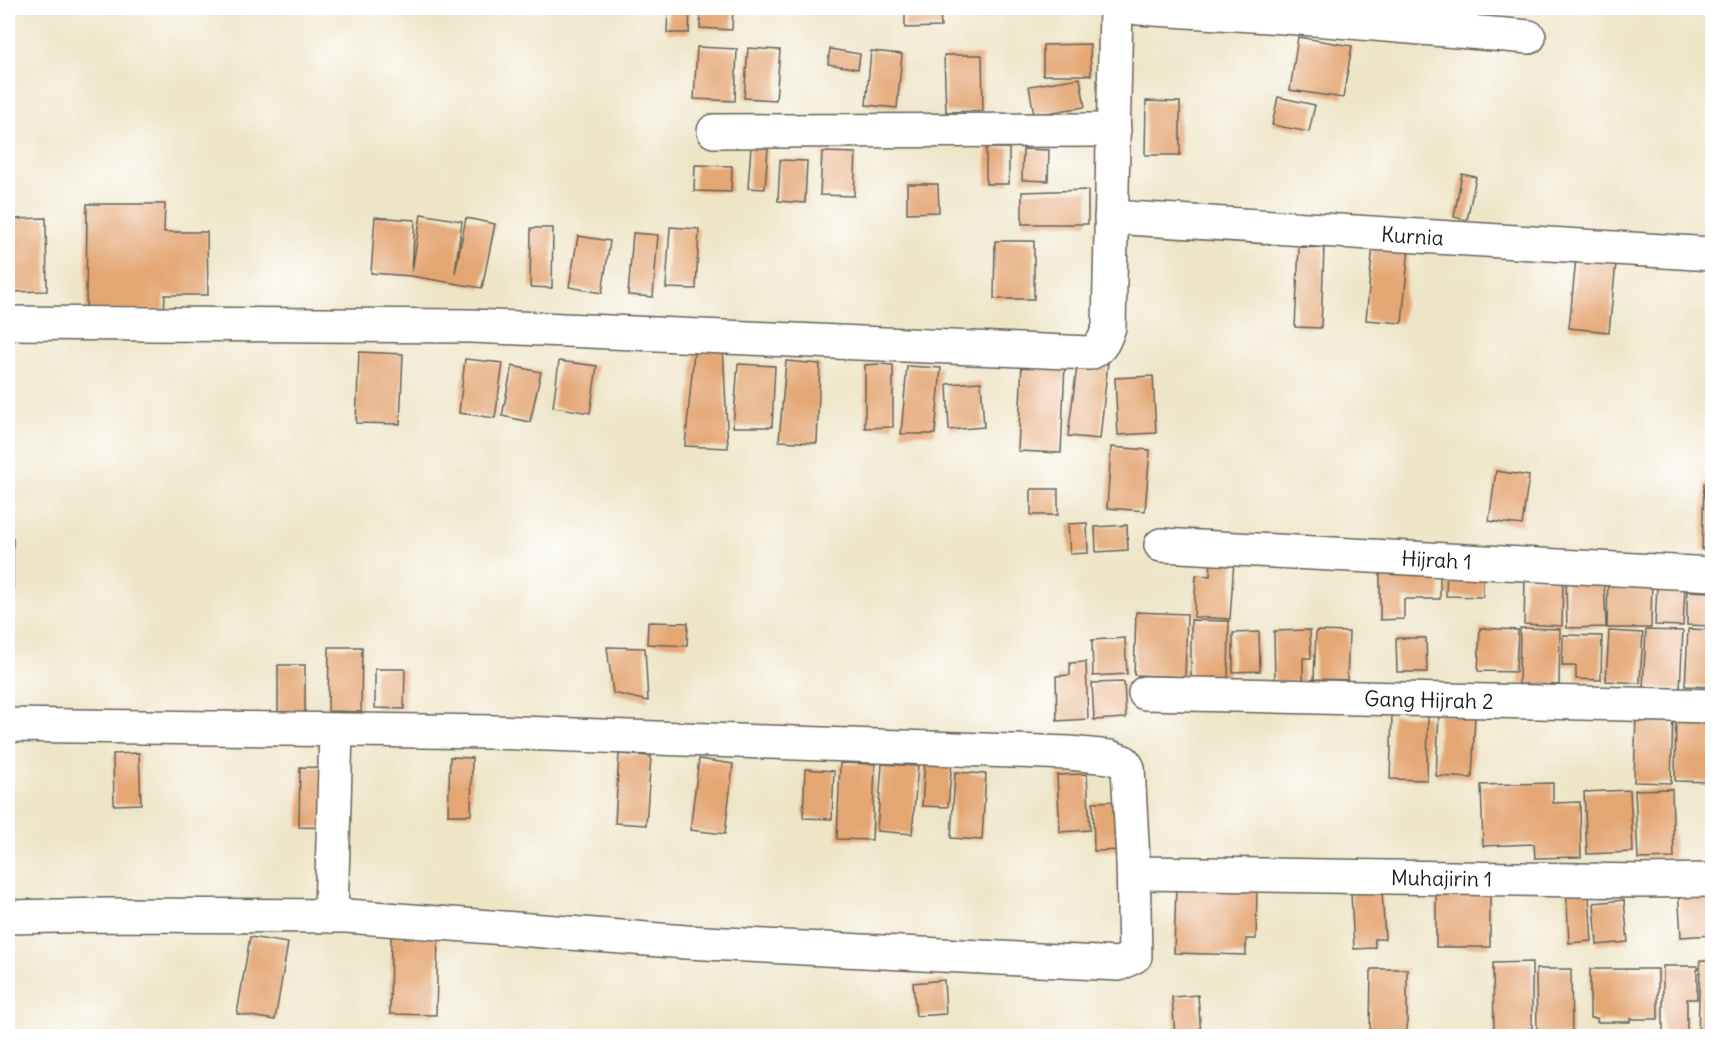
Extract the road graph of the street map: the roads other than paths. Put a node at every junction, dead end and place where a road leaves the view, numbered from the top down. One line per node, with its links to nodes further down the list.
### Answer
1 (1116, 8): 4 (street)
2 (1138, 8): 3 (street)
3 (1529, 37)
4 (1114, 130): 5 (street); 6 (street)
5 (714, 131)
6 (1110, 217): 7 (street, Kurnia); 8 (street)
7 (1713, 254)
8 (8, 323)
9 (1161, 545): 10 (street, Hijrah 1)
10 (1713, 574)
11 (1145, 693): 12 (street, Gang Hijrah 2)
12 (1713, 706)
13 (8, 725): 14 (street)
14 (336, 730): 15 (street); 17 (street)
15 (1133, 860): 16 (street, Muhajirin 1); 17 (street)
16 (1713, 880)
17 (330, 916): 18 (street)
18 (8, 917)

